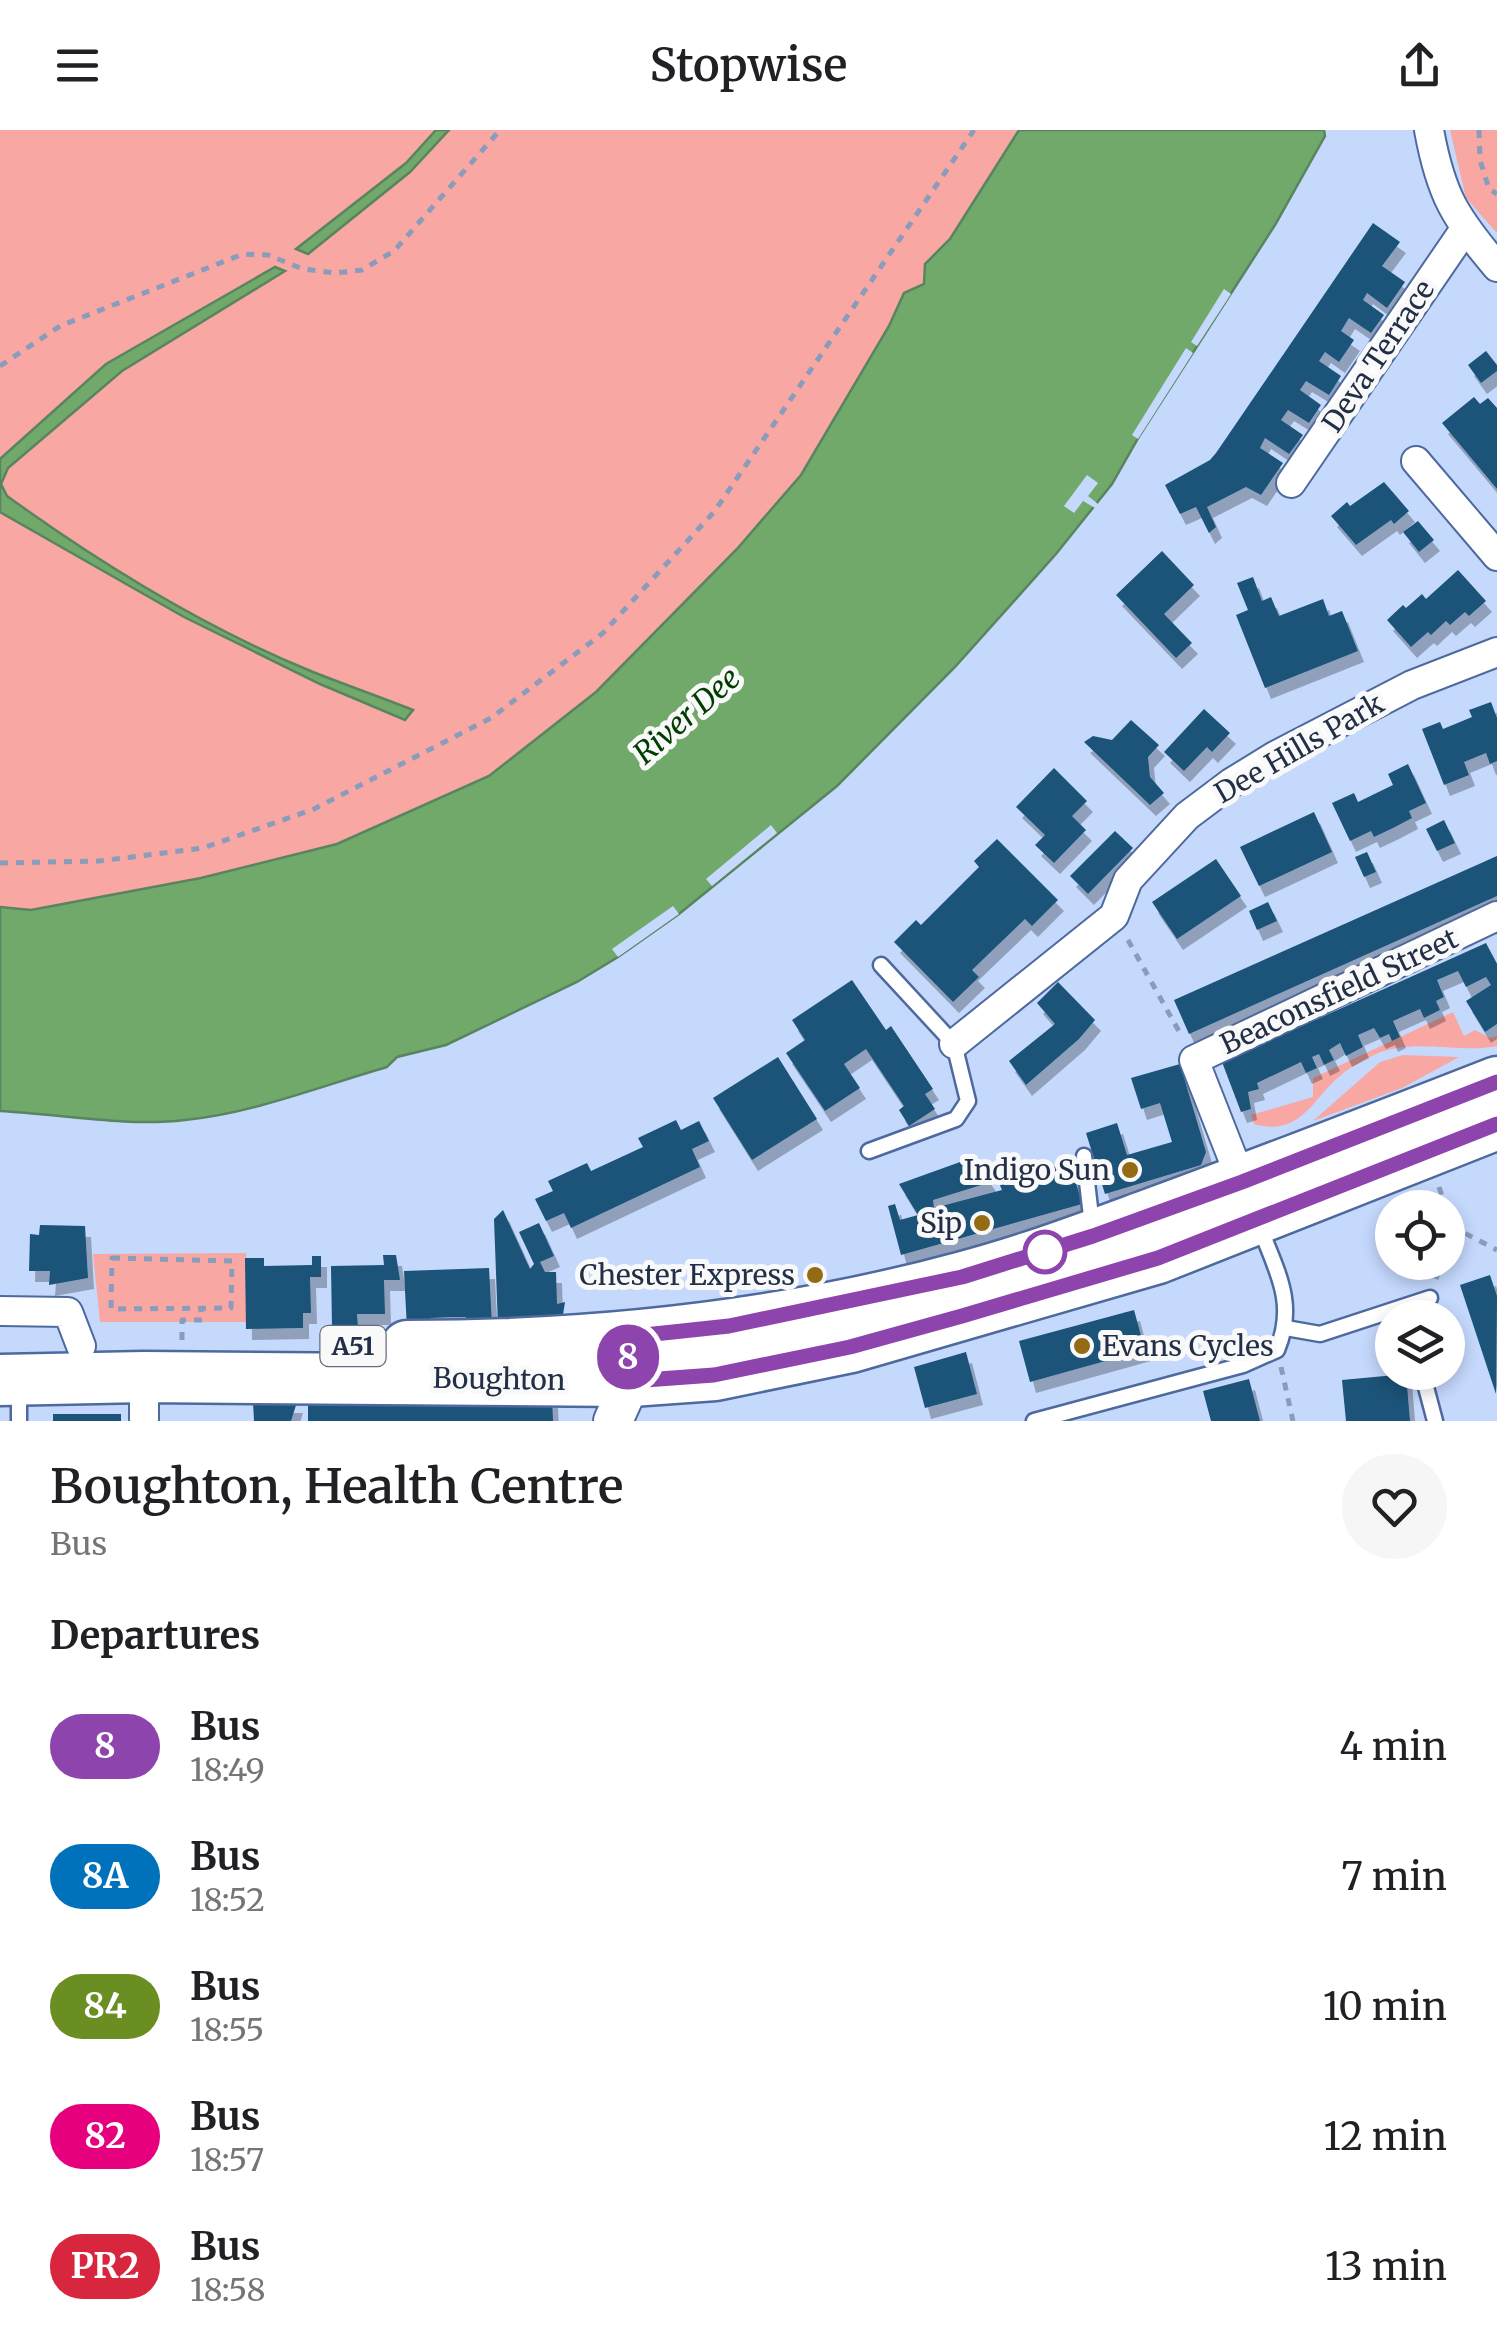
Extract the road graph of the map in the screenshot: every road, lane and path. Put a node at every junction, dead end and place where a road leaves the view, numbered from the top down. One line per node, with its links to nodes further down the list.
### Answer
1 (500, 130): 8 (path)
2 (974, 130): 13 (path)
3 (1429, 130): 6 (street)
4 (1479, 130): 5 (path)
5 (1497, 192)
6 (1464, 229): 7 (street); 10 (street, Deva Terrace)
7 (1497, 268)
8 (0, 366)
9 (1416, 461): 11 (street)
10 (1291, 483)
11 (1497, 556)
12 (1497, 652): 14 (street, Dee Hills Park)
13 (0, 863)
14 (1114, 916): 17 (street, Dee Hills Park); 18 (path)
15 (1496, 920): 18 (street, Beaconsfield Street)
16 (881, 964): 17 (lane)
17 (954, 1044): 21 (lane)
18 (1194, 1060): 23 (street, Beaconsfield Street)
19 (1497, 1082): 23 (highway, Boughton / A51)
20 (1497, 1124): 23 (highway, Boughton / A51)
21 (868, 1151)
22 (1084, 1156): 25 (lane)
23 (1249, 1200): 25 (highway, Boughton / A51); 31 (lane); 35 (highway, Boughton / A51)
24 (1465, 1233): 26 (path)
25 (1093, 1236): 35 (highway, Boughton / A51)
26 (1497, 1250)
27 (1430, 1298): 28 (lane)
28 (1426, 1300)
29 (0, 1312): 32 (street)
30 (1375, 1319): 31 (lane)
31 (1286, 1328): 33 (lane)
32 (81, 1346): 34 (highway, Boughton / A51); 36 (highway, Boughton / A51)
33 (1277, 1350): 38 (lane); 40 (path)
34 (168, 1363): 34 (path); 35 (highway, Boughton / A51); 36 (highway, Boughton / A51)
35 (623, 1380)
36 (10, 1382)
37 (1427, 1390): 41 (lane)
38 (1065, 1417): 39 (lane)
39 (1034, 1421)
40 (1293, 1421)
41 (1435, 1421)

